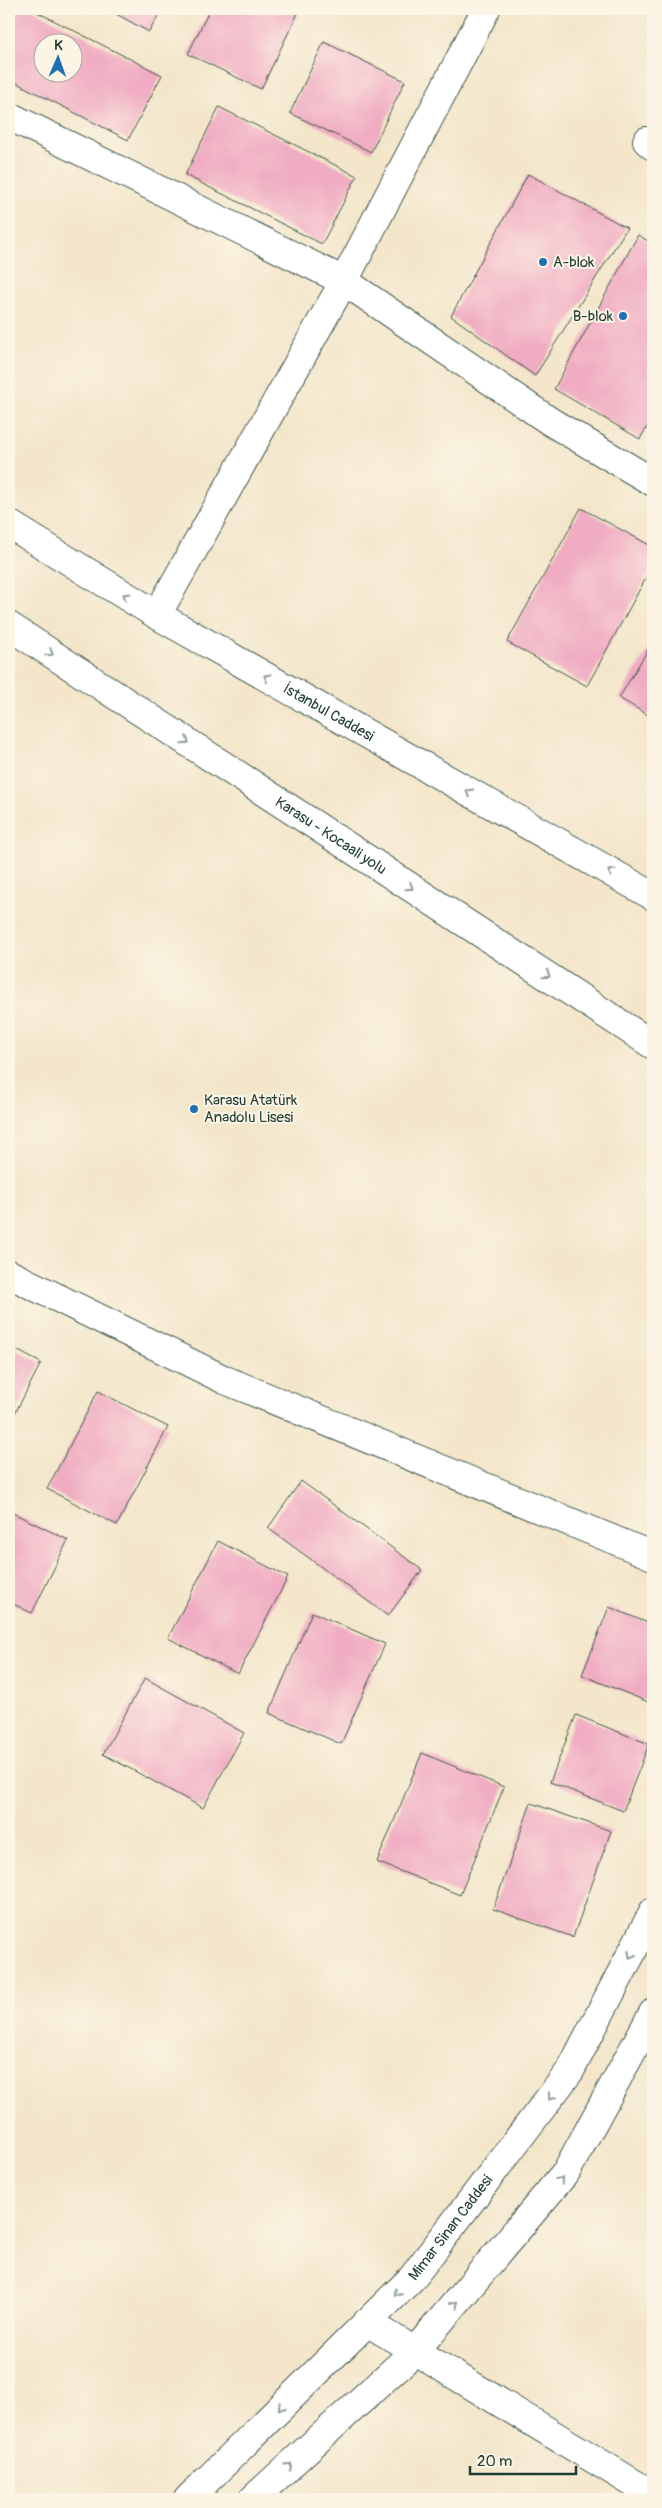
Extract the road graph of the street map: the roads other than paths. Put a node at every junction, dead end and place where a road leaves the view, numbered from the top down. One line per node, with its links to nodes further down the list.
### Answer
1 (486, 9): 3 (main road)
2 (9, 116): 3 (main road)
3 (344, 282): 4 (main road); 6 (main road)
4 (653, 482)
5 (9, 524): 6 (main road, İstanbul Caddesi, one-way to 5)
6 (157, 615): 8 (main road, İstanbul Caddesi, one-way to 6)
7 (9, 626): 9 (main road, Karasu - Kocaali yolu, one-way to 9)
8 (653, 896)
9 (653, 1044)
10 (9, 1274): 11 (main road)
11 (653, 1556)
12 (653, 1912): 14 (main road, Mimar Sinan Caddesi, one-way to 14)
13 (653, 2013): 15 (main road, one-way to 13)
14 (367, 2322): 15 (main road); 17 (main road, Mimar Sinan Caddesi, one-way to 17)
15 (415, 2351): 16 (main road); 18 (main road, one-way to 15)
16 (653, 2495)
17 (188, 2499)
18 (253, 2499)

